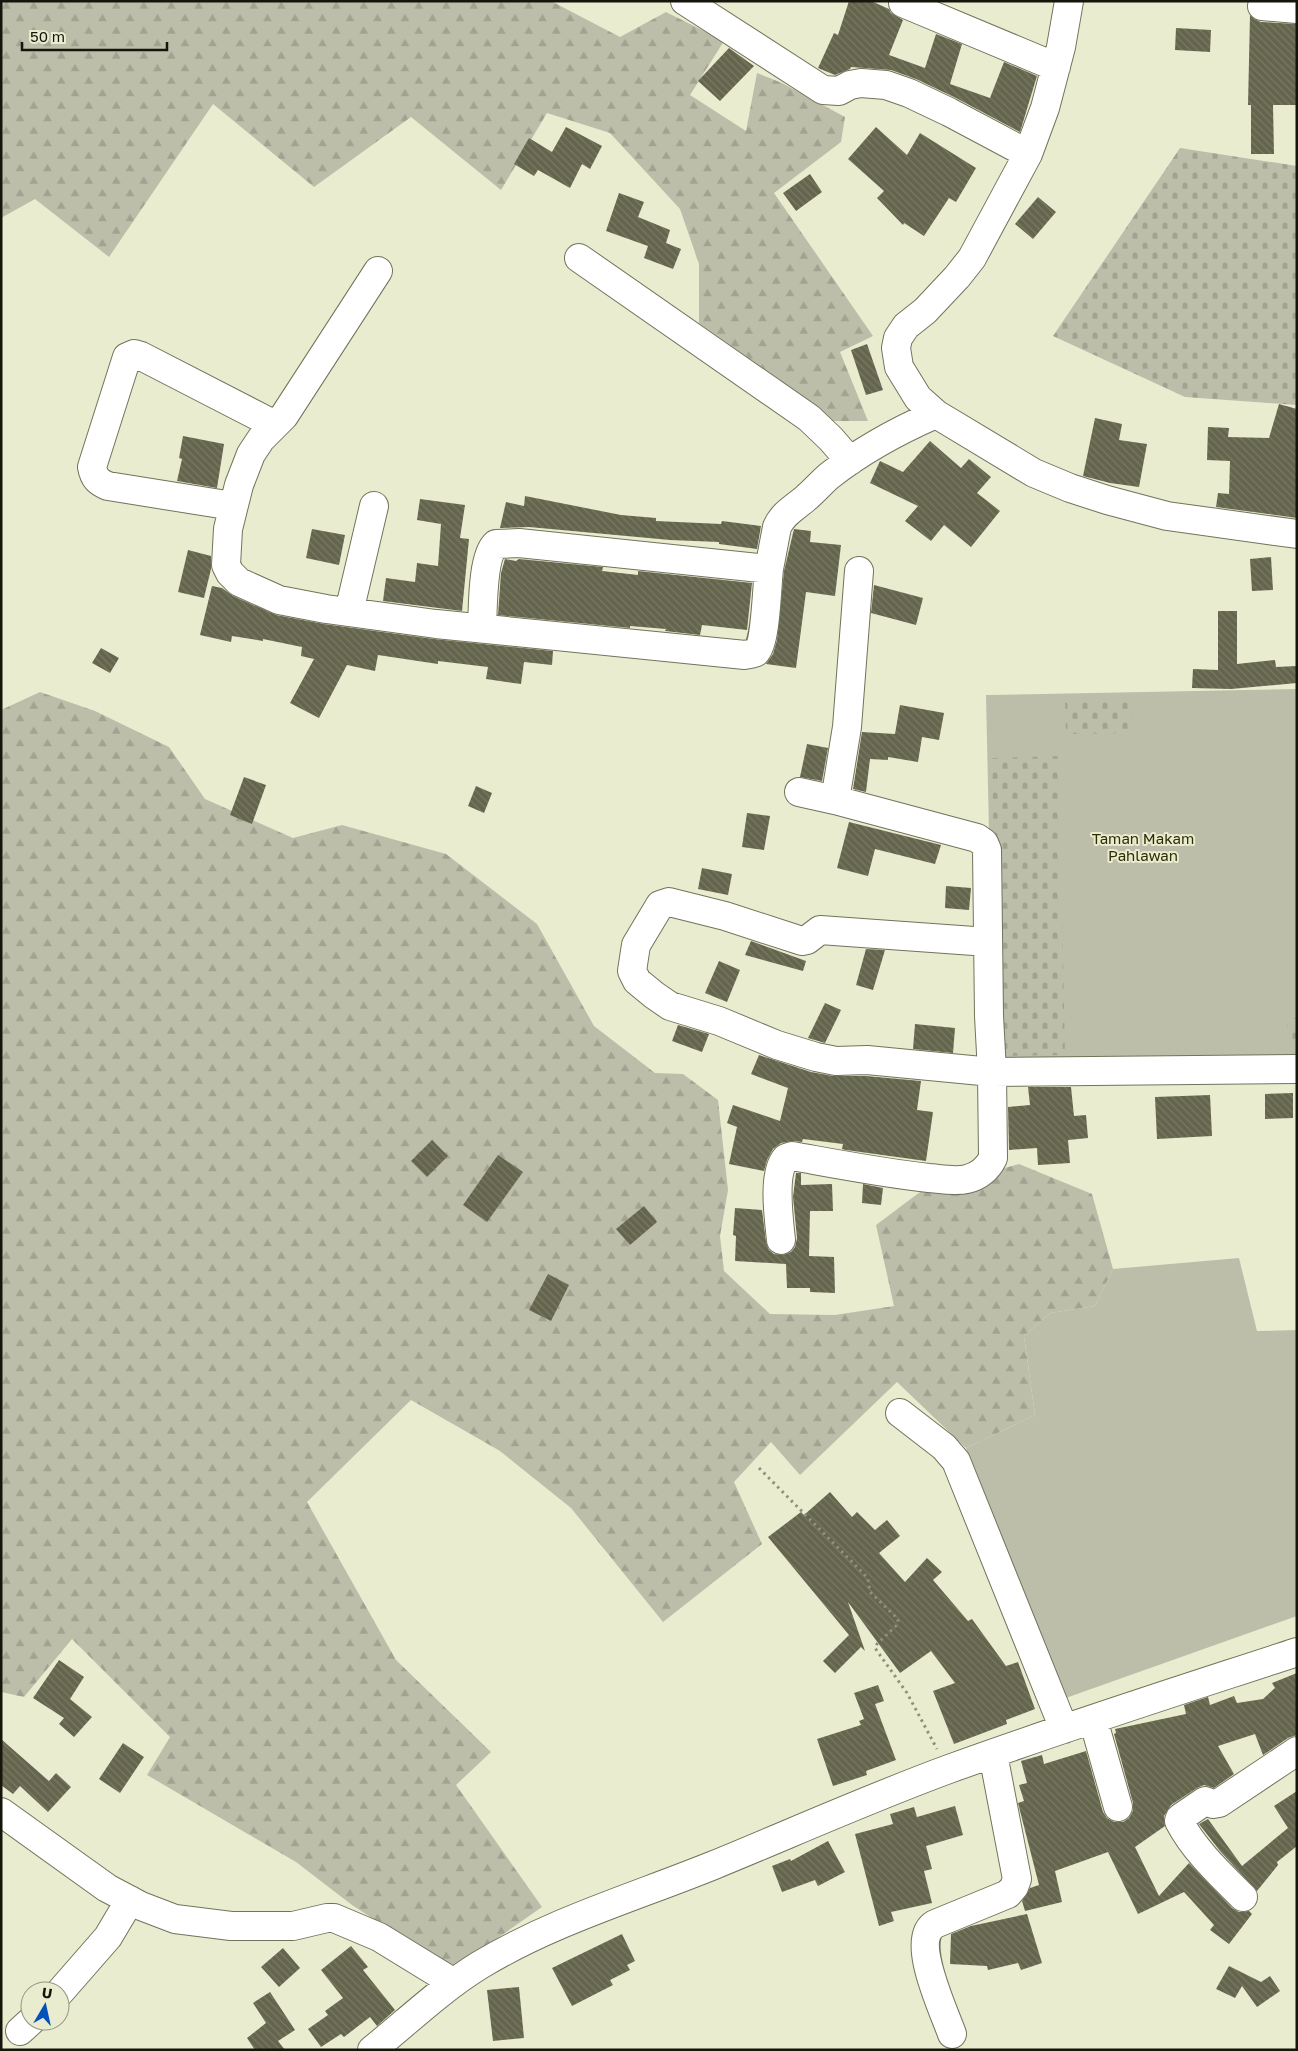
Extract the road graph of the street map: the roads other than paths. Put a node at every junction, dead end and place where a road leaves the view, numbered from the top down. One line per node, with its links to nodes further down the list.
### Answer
1 (684, 1): 7 (street)
2 (1069, 1): 6 (street)
3 (903, 3): 6 (street)
4 (1262, 6): 5 (street)
5 (1297, 9)
6 (1056, 67): 7 (street)
7 (1028, 154): 10 (street)
8 (579, 258): 12 (street)
9 (378, 271): 11 (street)
10 (936, 414): 12 (street); 15 (street)
11 (275, 425): 13 (street); 13 (street)
12 (850, 461): 16 (street)
13 (233, 506): 18 (street)
14 (374, 506): 18 (street)
15 (1297, 534)
16 (769, 568): 19 (street); 19 (street)
17 (859, 572): 21 (street)
18 (349, 612): 19 (street)
19 (482, 628)
20 (799, 792): 21 (street)
21 (835, 800): 22 (street)
22 (988, 942): 24 (street); 24 (street)
23 (1297, 1070): 24 (street)
24 (992, 1072): 25 (street)
25 (781, 1240)
26 (900, 1413): 29 (street)
27 (1297, 1652): 28 (street)
28 (1093, 1719): 29 (street); 32 (street)
29 (1064, 1729): 31 (street)
30 (1297, 1751): 34 (street)
31 (993, 1754): 37 (street); 38 (street)
32 (1118, 1807)
33 (1, 1812): 35 (street)
34 (1244, 1897)
35 (130, 1900): 36 (street); 37 (street)
36 (70, 1981)
37 (454, 1983): 39 (street)
38 (952, 2034)
39 (372, 2050)

